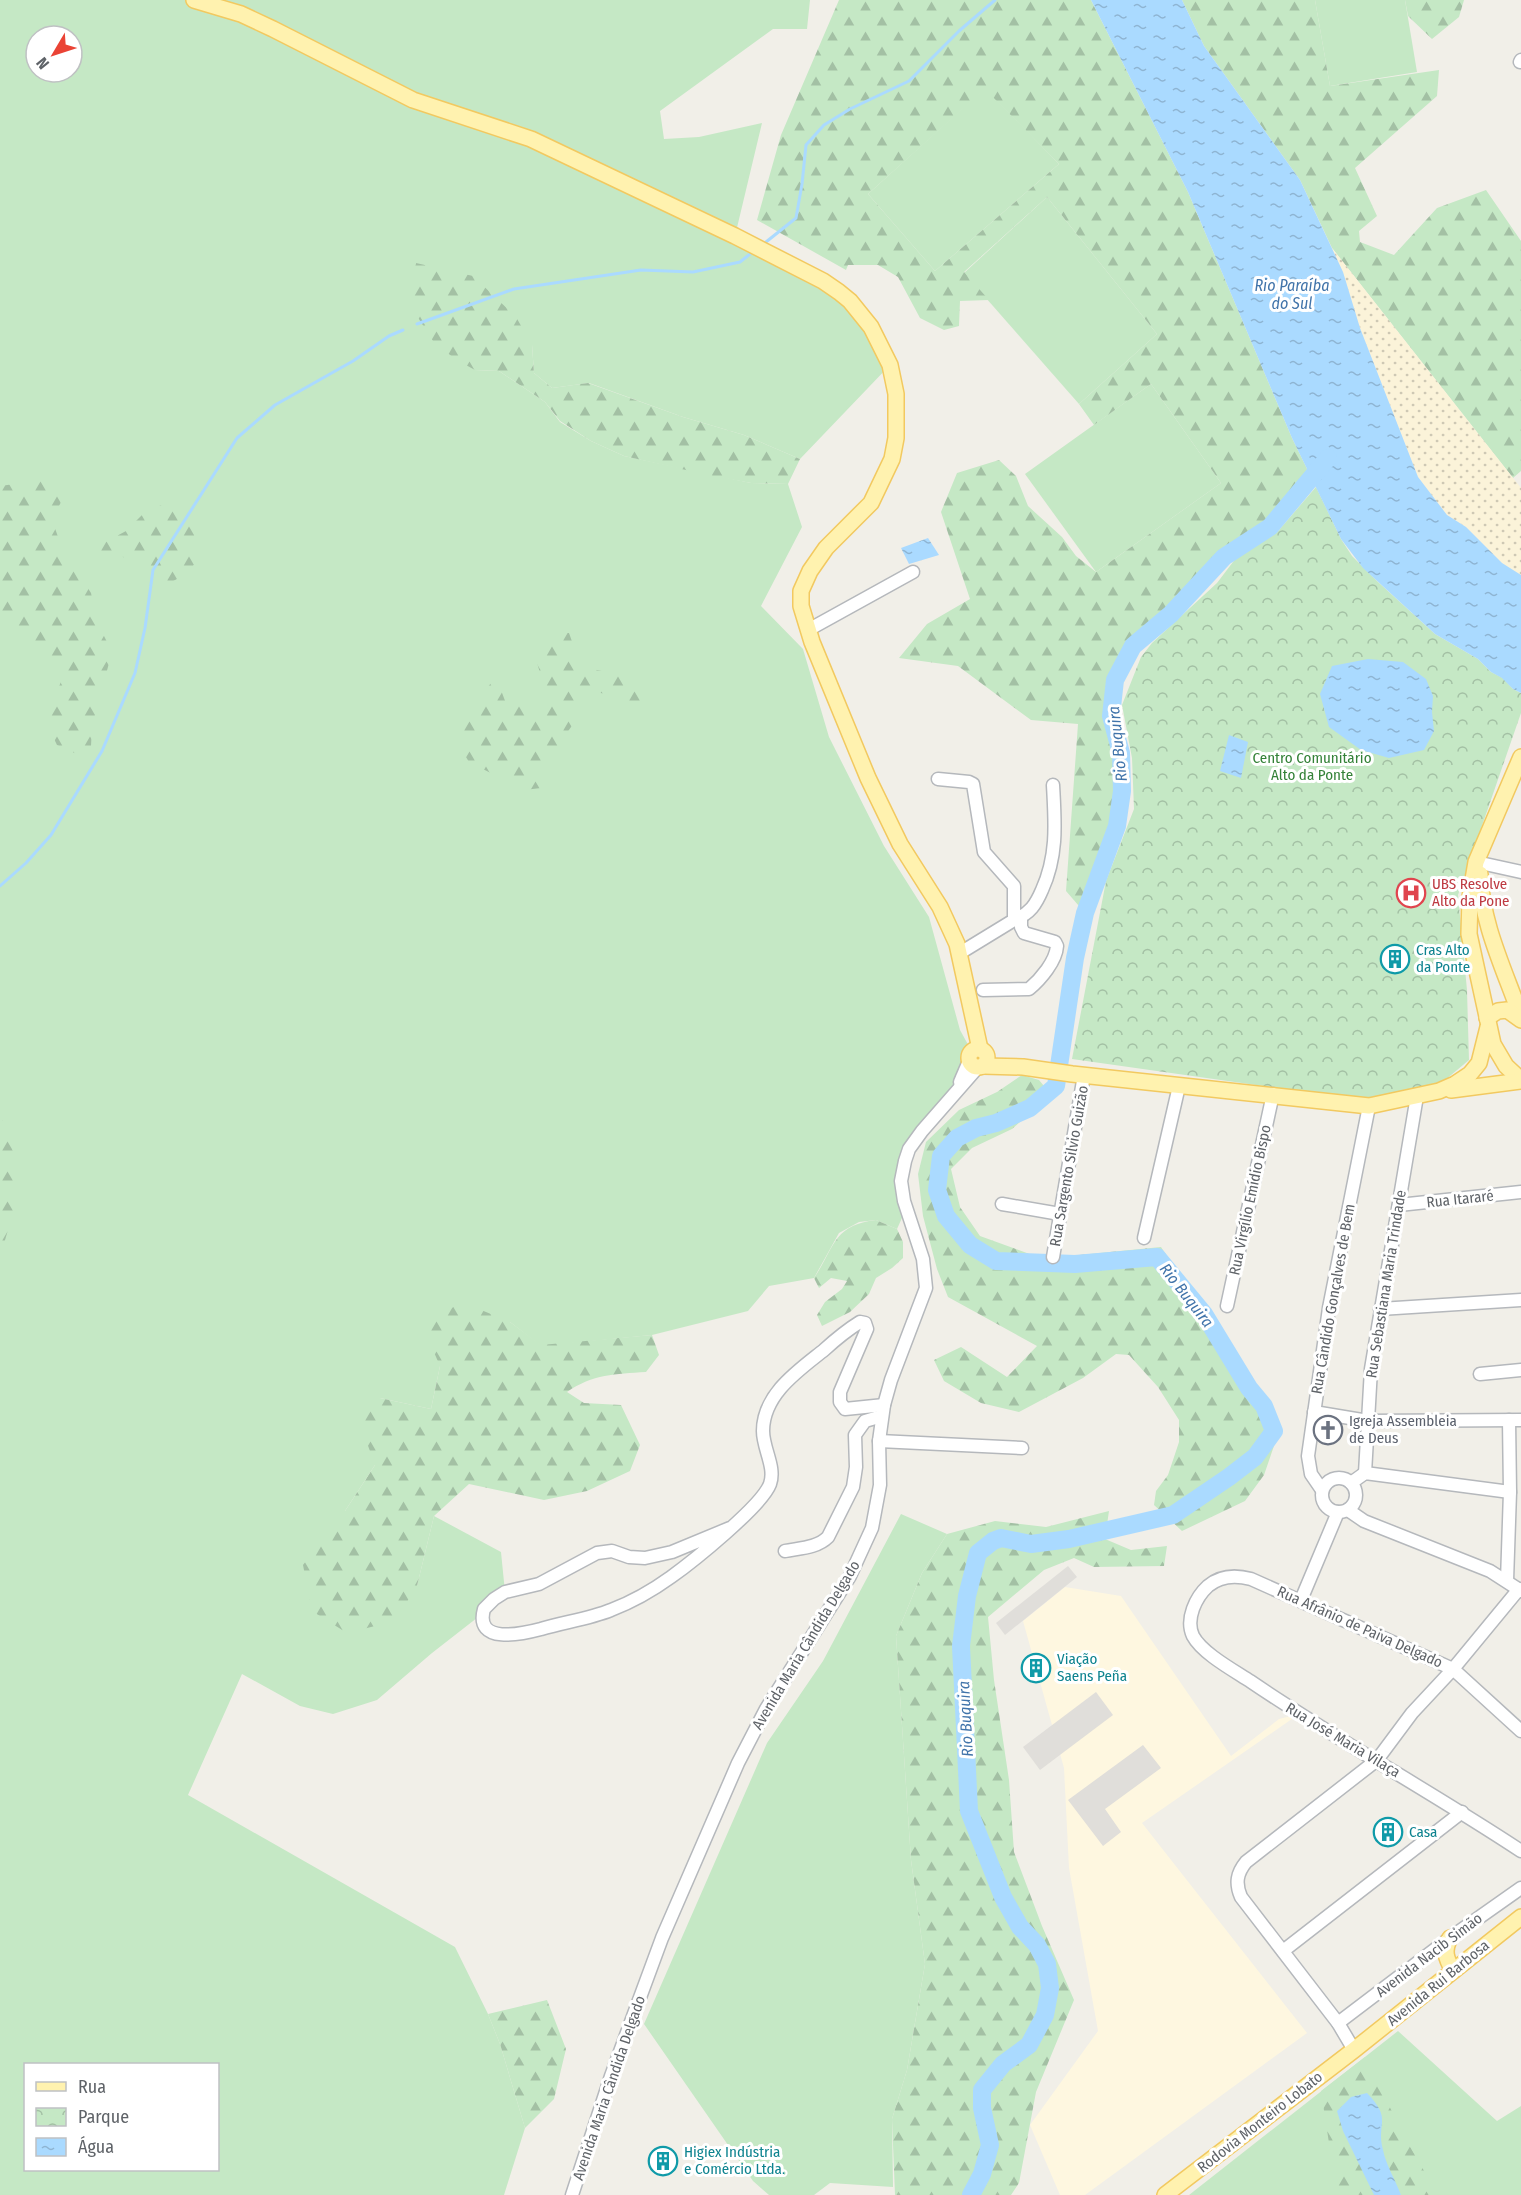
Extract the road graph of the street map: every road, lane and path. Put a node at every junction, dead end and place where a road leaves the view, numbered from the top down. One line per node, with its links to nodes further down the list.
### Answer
1 (194, 0): 3 (main road)
2 (913, 572): 3 (street)
3 (808, 630): 10 (main road)
4 (1521, 757): 7 (main road)
5 (938, 779): 9 (street)
6 (1053, 785): 9 (street)
7 (1478, 860): 8 (street); 12 (main road); 13 (main road)
8 (1521, 872)
9 (1017, 919): 10 (street); 11 (street)
10 (960, 953): 14 (main road)
11 (983, 990)
12 (1521, 1018): 13 (main road)
13 (1487, 1023): 16 (main road); 18 (main road)
14 (978, 1058): 15 (main road); 33 (street, Avenida Maria Cândida Delgado)
15 (1078, 1075): 17 (main road); 25 (street, Rua Sargento Silvio Guizão)
16 (1521, 1081): 18 (main road)
17 (1179, 1086): 19 (main road); 26 (street)
18 (1439, 1091): 20 (main road)
19 (1273, 1094): 21 (main road); 29 (street, Rua Virgílio Emídio Bispo)
20 (1417, 1096): 21 (main road); 24 (street, Rua Sebastiana Maria Trindade)
21 (1369, 1106): 34 (street, Rua Cândido Gonçalves de Bem)
22 (1521, 1192): 24 (street, Rua Itararé)
23 (1002, 1204): 25 (street)
24 (1399, 1205): 30 (street, Rua Sebastiana Maria Trindade)
25 (1060, 1214): 27 (street, Rua Sargento Silvio Guizão)
26 (1144, 1238)
27 (1053, 1257)
28 (1521, 1300): 30 (street)
29 (1227, 1306)
30 (1380, 1309): 35 (street, Rua Sebastiana Maria Trindade)
31 (1521, 1370): 32 (street)
32 (1480, 1374)
33 (883, 1410): 37 (street, Avenida Maria Cândida Delgado); 44 (street); 45 (street)
34 (1314, 1412): 35 (street); 41 (street, Rua Cândido Gonçalves de Bem)
35 (1368, 1420): 36 (street); 39 (street, Rua Sebastiana Maria Trindade)
36 (1515, 1420): 42 (street)
37 (879, 1442): 38 (street); 62 (street, Avenida Maria Cândida Delgado)
38 (1022, 1448)
39 (1365, 1473): 40 (street); 42 (street)
40 (1351, 1482): 41 (street); 43 (street)
41 (1322, 1490): 43 (street)
42 (1510, 1492): 46 (street)
43 (1343, 1511): 46 (street); 48 (street)
44 (730, 1528): 44 (street)
45 (785, 1551)
46 (1507, 1581): 47 (street)
47 (1520, 1590): 50 (street)
48 (1301, 1600): 49 (street, Rua Afrânio de Paiva Delgado); 50 (street, Rua Afrânio de Paiva Delgado)
49 (1192, 1610): 52 (street, Rua José Maria Vilaça)
50 (1453, 1669): 51 (street, Rua Afrânio de Paiva Delgado); 52 (street)
51 (1521, 1731)
52 (1377, 1760): 53 (street, Rua José Maria Vilaça); 58 (street)
53 (1462, 1812): 54 (street, Rua José Maria Vilaça); 58 (street)
54 (1521, 1851)
55 (1521, 1888): 57 (street, Avenida Nacib Simão)
56 (1521, 1917): 59 (main road, Avenida Rui Barbosa)
57 (1450, 1938): 59 (main road); 60 (street, Avenida Nacib Simão)
58 (1283, 1951): 60 (street)
59 (1453, 1971): 61 (main road, Avenida Rui Barbosa)
60 (1338, 2023): 61 (street)
61 (1354, 2050): 63 (main road, Rodovia Monteiro Lobato)
62 (572, 2195)
63 (1165, 2195)

